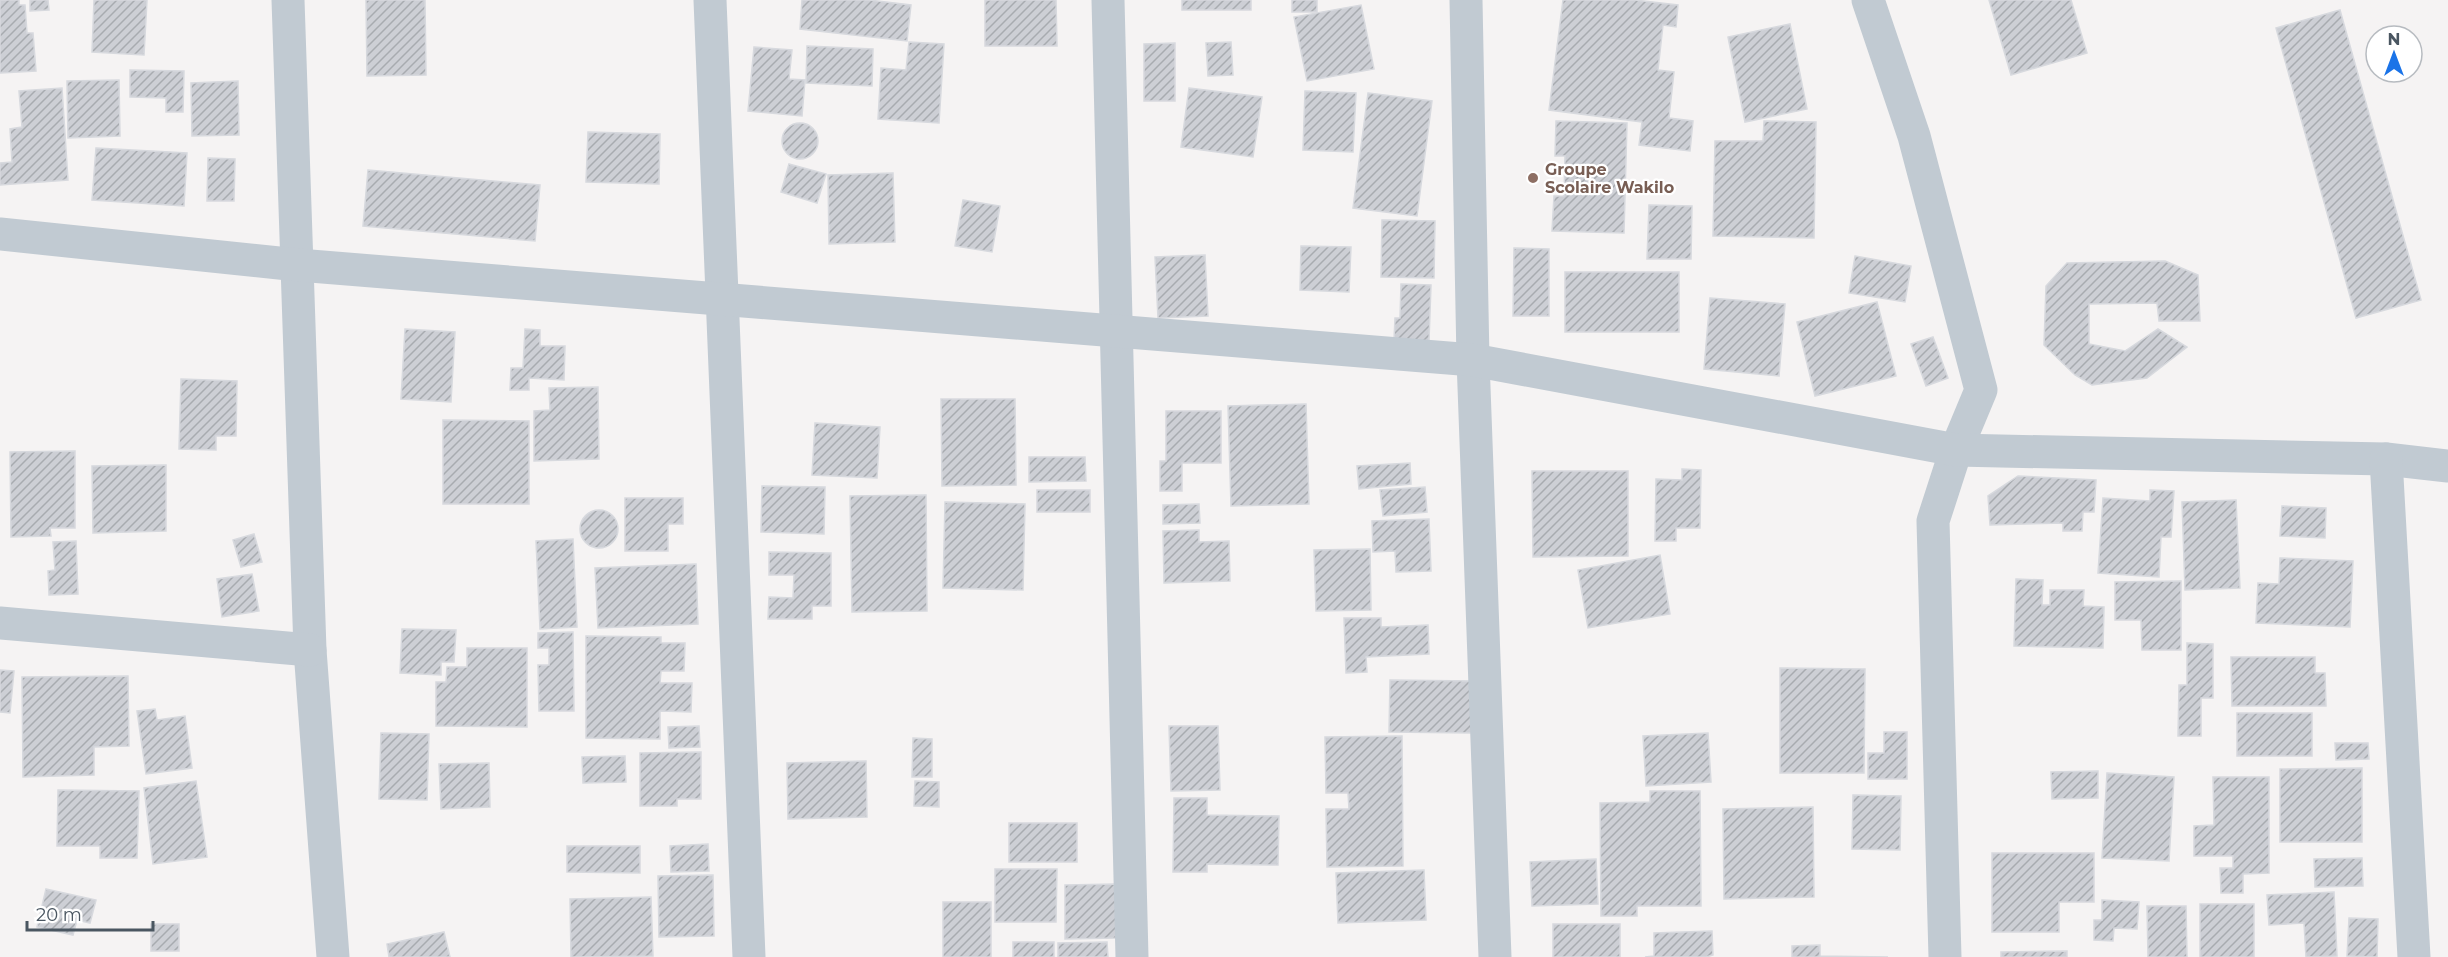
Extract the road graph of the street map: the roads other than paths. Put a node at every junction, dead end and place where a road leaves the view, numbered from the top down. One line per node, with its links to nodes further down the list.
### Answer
1 (288, 0): 7 (street)
2 (710, 0): 8 (street)
3 (1108, 0): 9 (street)
4 (1467, 0): 10 (street)
5 (1868, 0): 11 (street)
6 (0, 234): 7 (street)
7 (298, 266): 8 (street); 15 (street)
8 (724, 300): 9 (street); 17 (street)
9 (1117, 332): 10 (street); 18 (street)
10 (1473, 360): 11 (street); 19 (street)
11 (1956, 450): 12 (street); 20 (street)
12 (2386, 459): 13 (street); 21 (street)
13 (2448, 466)
14 (0, 623): 15 (street)
15 (310, 650): 16 (street)
16 (333, 957)
17 (748, 957)
18 (1132, 957)
19 (1495, 957)
20 (1945, 957)
21 (2414, 957)

